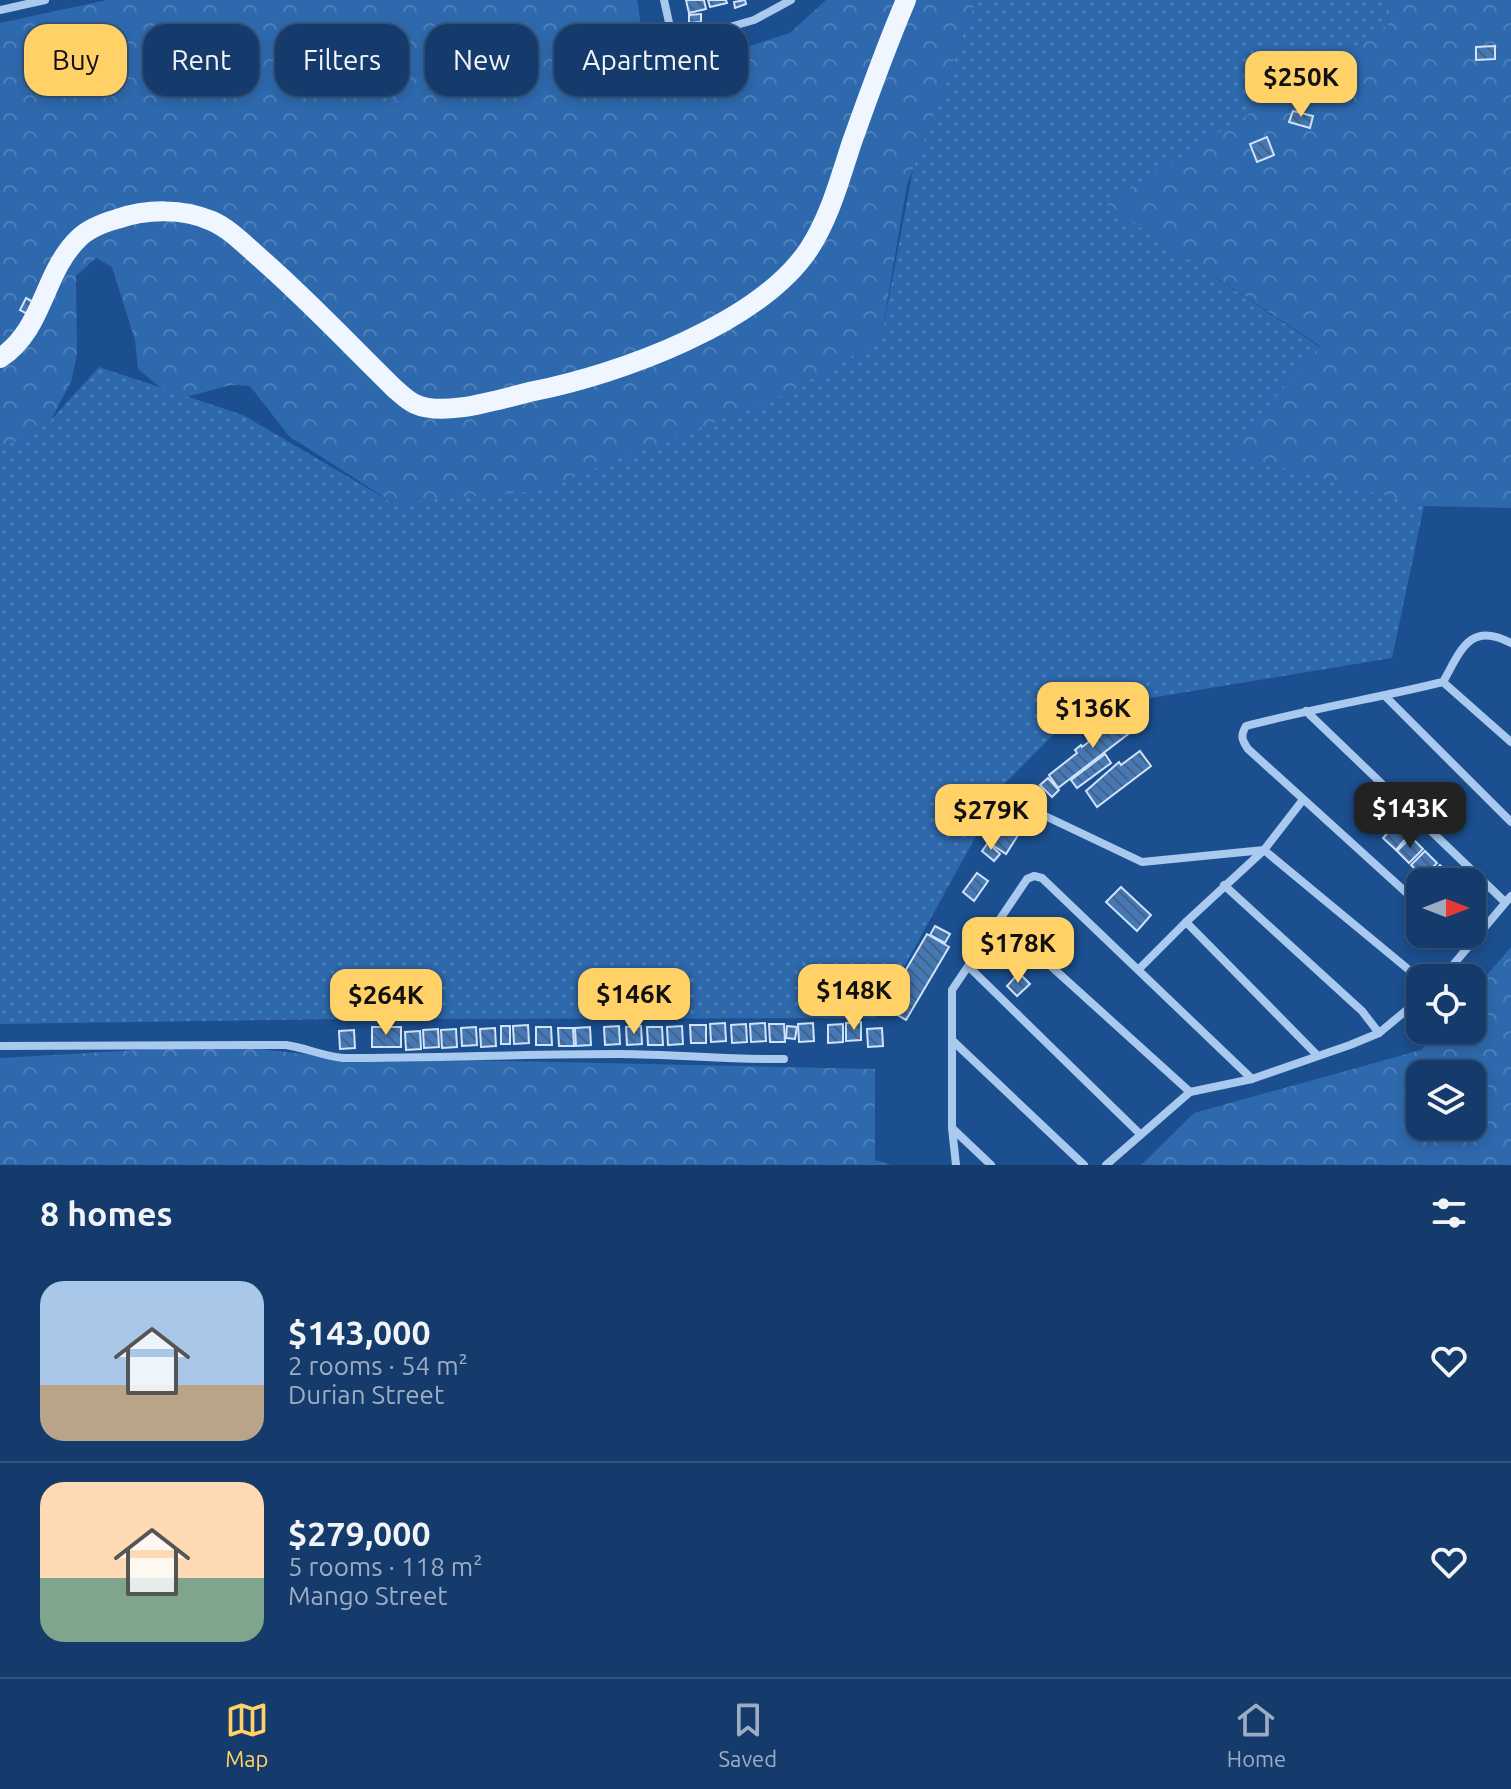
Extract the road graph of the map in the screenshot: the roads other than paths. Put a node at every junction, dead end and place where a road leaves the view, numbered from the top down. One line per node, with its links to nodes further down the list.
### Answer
1 (45, 0): 5 (street)
2 (664, 0): 3 (street)
3 (791, 0)
4 (906, 0): 6 (main road)
5 (0, 10)
6 (0, 358)
7 (1511, 643): 8 (street)
8 (1443, 682): 9 (street); 11 (street)
9 (1385, 696): 10 (street); 14 (street)
10 (1306, 711): 12 (street); 18 (street)
11 (1511, 742)
12 (1302, 801): 15 (street); 17 (street)
13 (1022, 805): 15 (street)
14 (1511, 822)
15 (1264, 850): 16 (street); 25 (street)
16 (1224, 885): 20 (street); 28 (street)
17 (1406, 893)
18 (1508, 899): 21 (street)
19 (1001, 921): 24 (street); 26 (street); 34 (street)
20 (1186, 922): 26 (street); 31 (street)
21 (1486, 925)
22 (1466, 948): 23 (street)
23 (1453, 964)
24 (969, 967): 29 (street); 36 (street)
25 (1406, 967)
26 (1139, 969): 33 (street)
27 (1406, 1011): 28 (street)
28 (1379, 1033): 31 (street)
29 (954, 1042): 35 (street); 39 (street)
30 (0, 1046): 32 (street)
31 (1317, 1055): 33 (street)
32 (784, 1059)
33 (1252, 1079): 34 (street)
34 (1190, 1092): 36 (street)
35 (952, 1128): 37 (street); 38 (street)
36 (1140, 1134): 40 (street)
37 (956, 1165)
38 (991, 1165)
39 (1084, 1165)
40 (1106, 1165)

